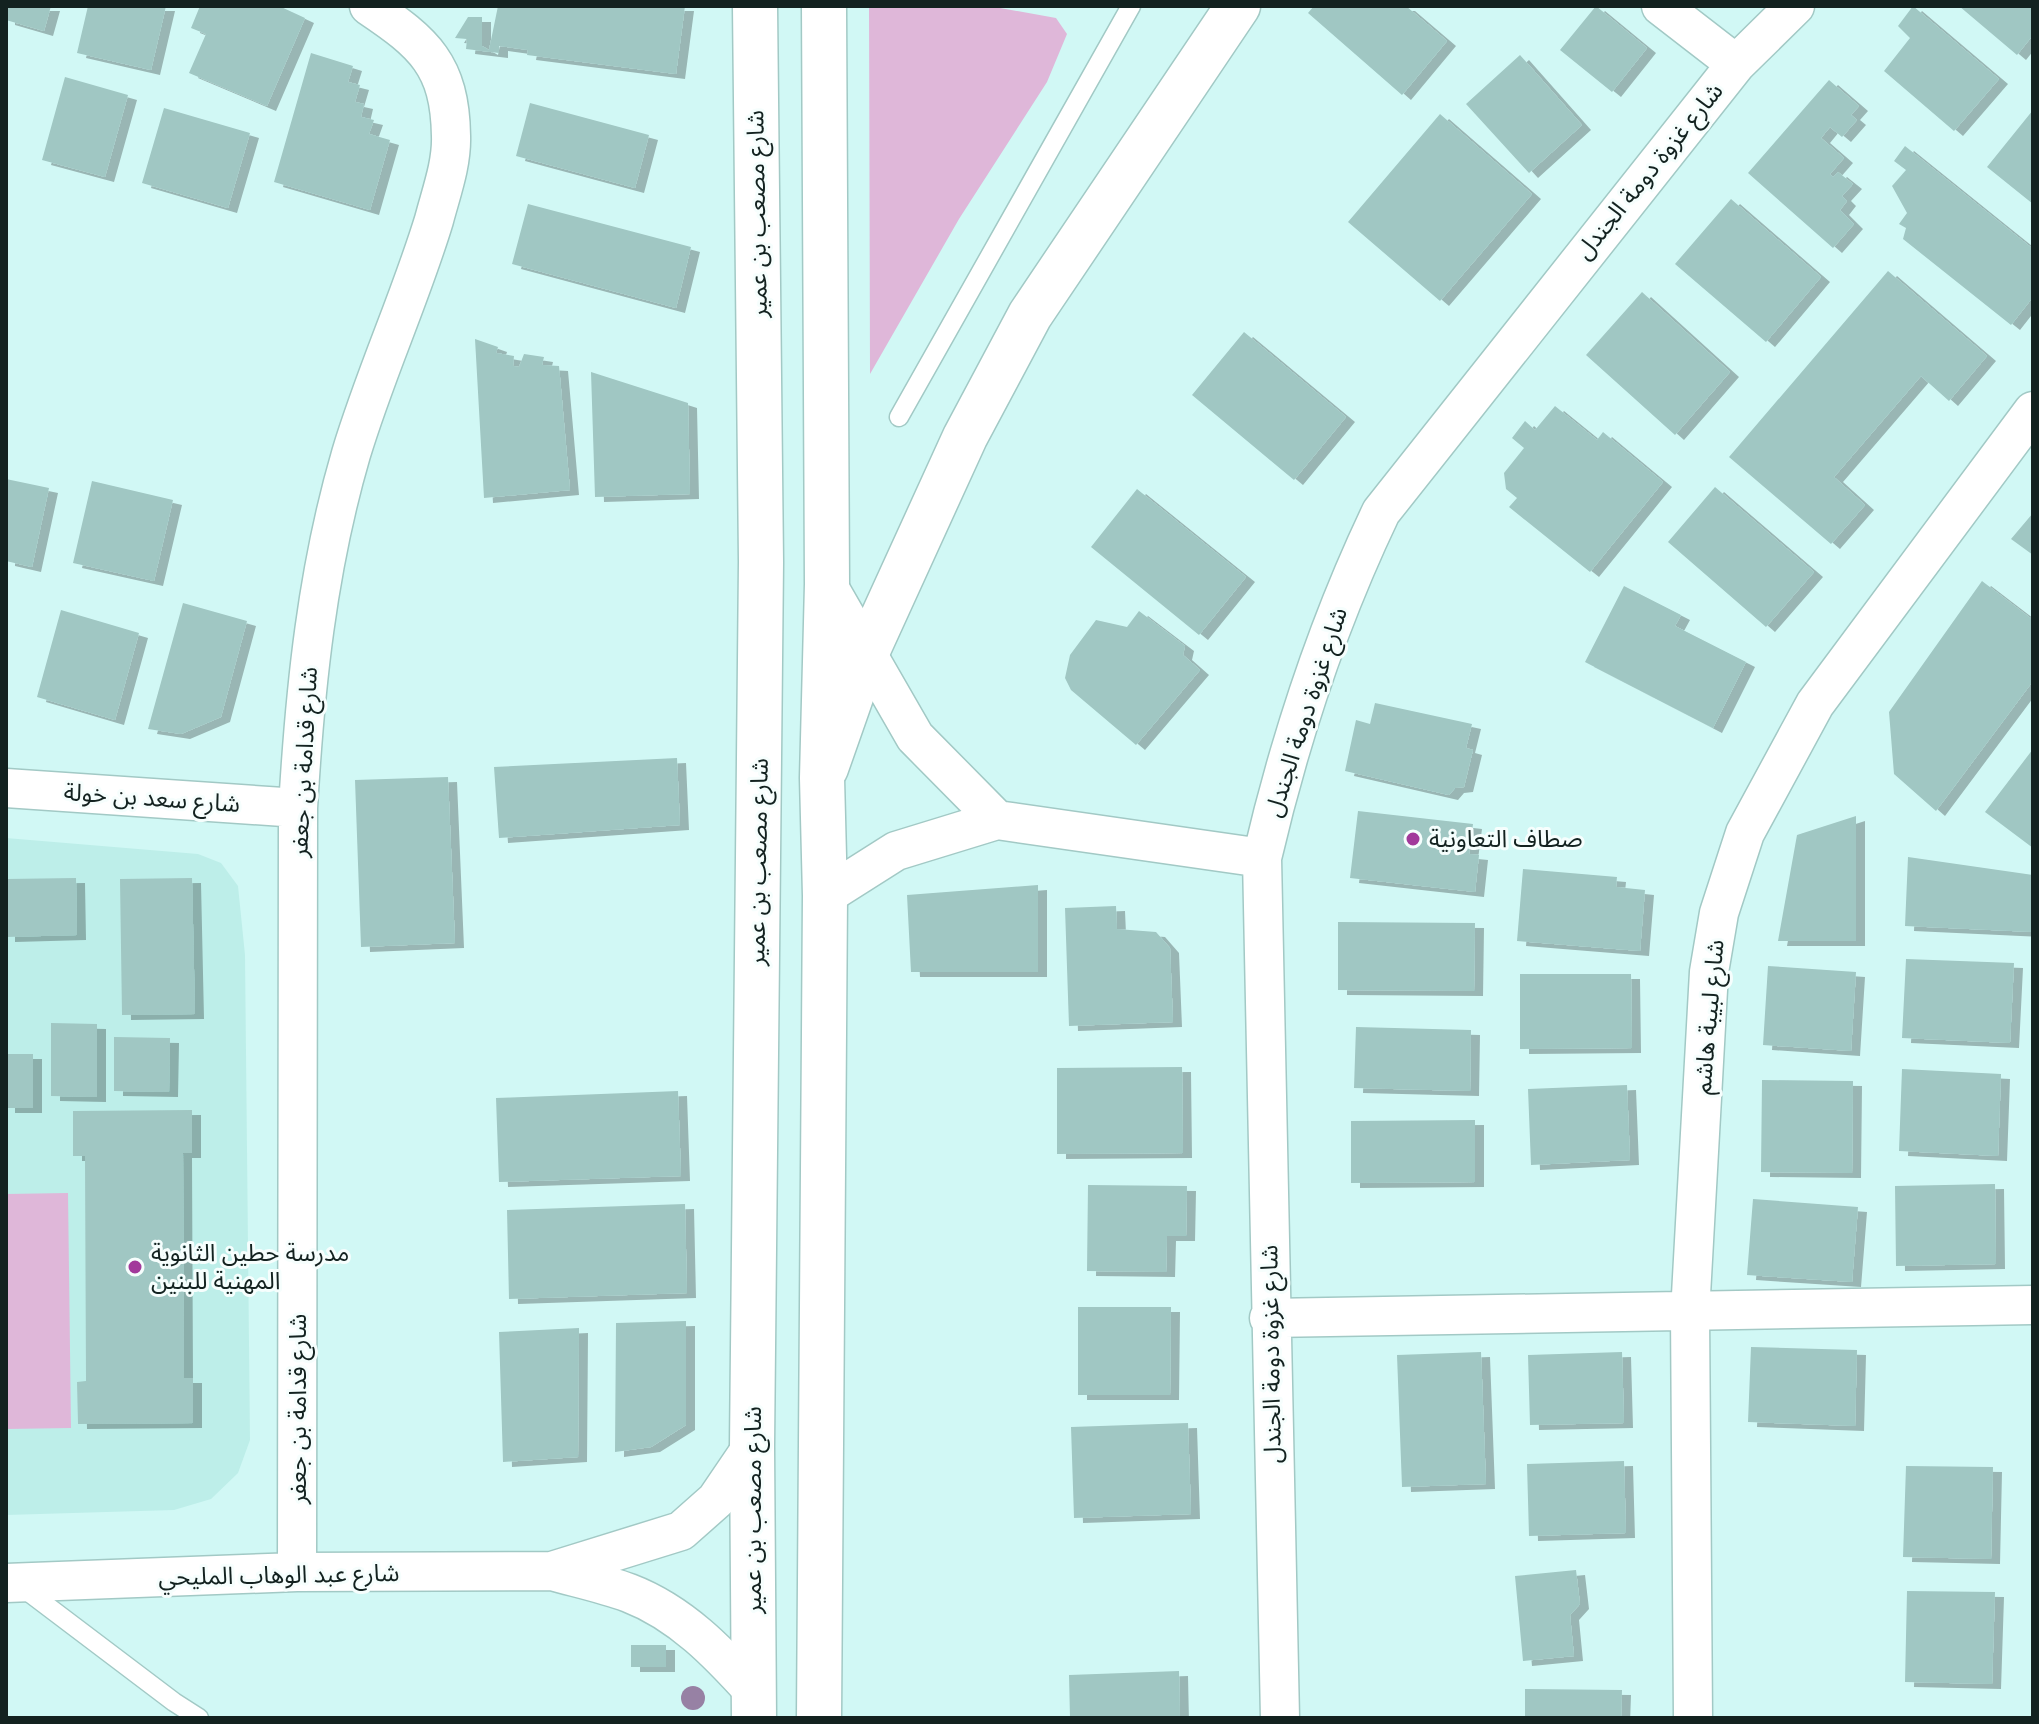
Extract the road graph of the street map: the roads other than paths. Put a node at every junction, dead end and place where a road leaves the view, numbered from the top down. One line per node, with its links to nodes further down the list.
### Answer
1 (369, 6): 15 (street, شارع قدامة بن جعفر)
2 (755, 6): 22 (main road, شارع مصعب بن عمير)
3 (824, 6): 11 (main road)
4 (1131, 6): 10 (lane)
5 (1238, 6): 12 (main road)
6 (1661, 6): 8 (street)
7 (1795, 6): 8 (street, شارع غزوة دومة الجندل)
8 (1736, 64): 17 (street, شارع غزوة دومة الجندل)
9 (2033, 411): 20 (street, شارع لبيبة هاشم)
10 (899, 417)
11 (827, 584): 12 (street); 13 (main road)
12 (866, 654): 13 (main road); 16 (street)
13 (822, 778): 18 (main road)
14 (6, 788): 15 (street, شارع سعد بن خولة)
15 (298, 808): 24 (street, شارع قدامة بن جعفر)
16 (997, 820): 17 (street); 18 (street)
17 (1262, 858): 21 (street, شارع غزوة دومة الجندل)
18 (825, 896): 29 (main road)
19 (2033, 1305): 20 (street)
20 (1690, 1313): 21 (street); 31 (street, شارع لبيبة هاشم)
21 (1269, 1318): 30 (street, شارع غزوة دومة الجندل)
22 (752, 1447): 23 (street, شارع عبد الوهاب المليحي); 26 (main road, شارع مصعب بن عمير)
23 (552, 1571): 24 (street, شارع عبد الوهاب المليحي); 26 (street, شارع عبد الوهاب المليحي)
24 (297, 1572): 25 (street, شارع عبد الوهاب المليحي)
25 (11, 1583): 27 (lane)
26 (754, 1705)
27 (174, 1710): 28 (lane)
28 (199, 1718)
29 (819, 1718)
30 (1280, 1718)
31 (1693, 1718)

